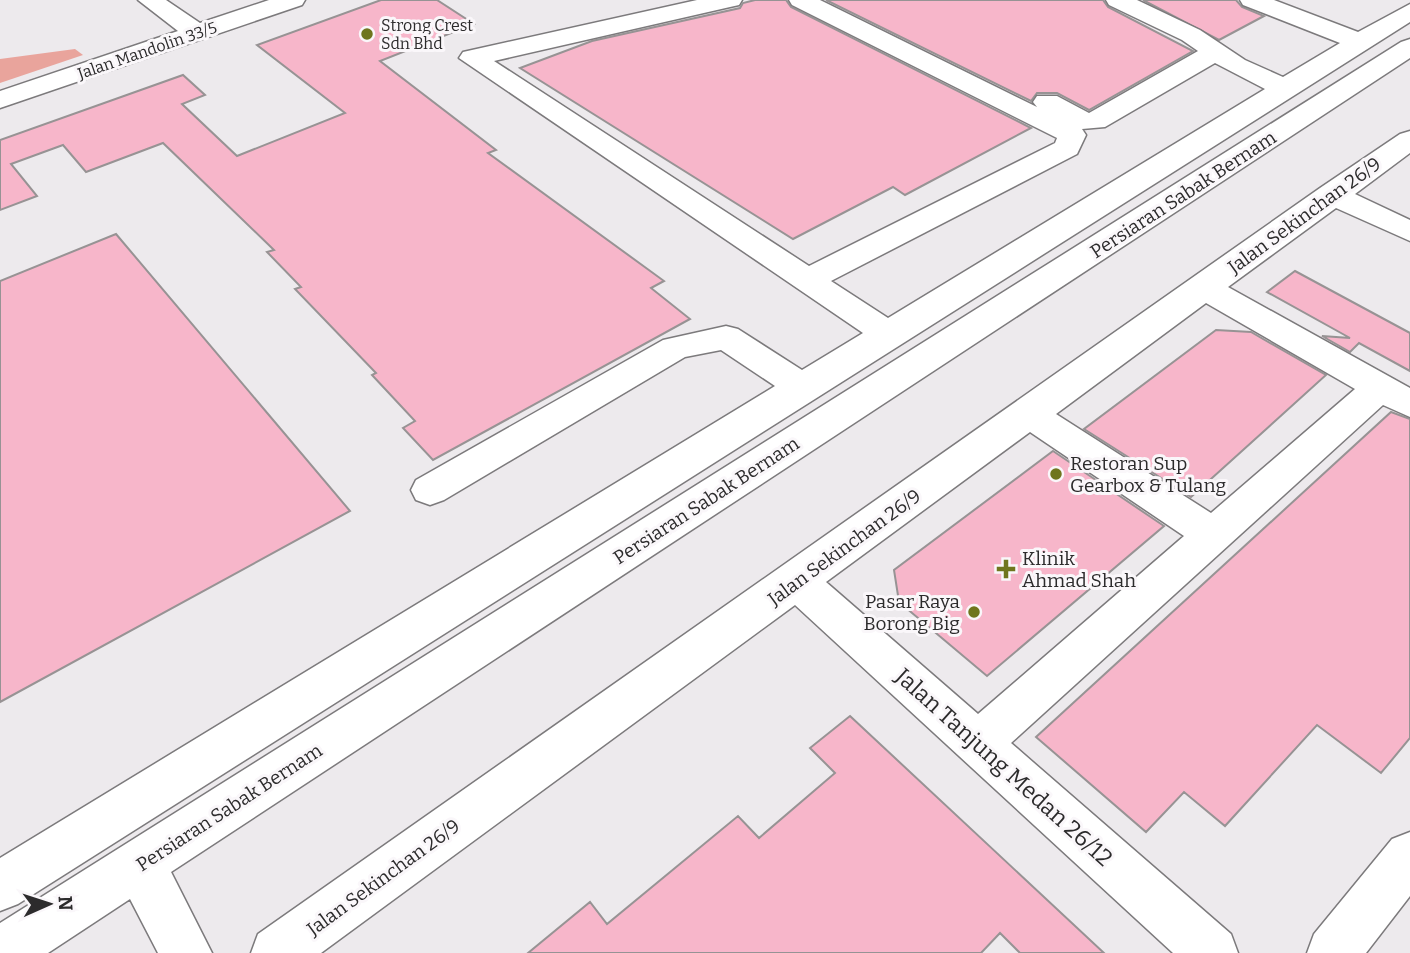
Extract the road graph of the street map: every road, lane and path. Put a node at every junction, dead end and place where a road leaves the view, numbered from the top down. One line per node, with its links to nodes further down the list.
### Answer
1 (197, 0): 8 (street)
2 (293, 0): 10 (street, Jalan Mandolin 33/5)
3 (730, 0): 19 (street)
4 (802, 0): 19 (street)
5 (854, 0): 13 (street)
6 (1118, 0): 13 (street)
7 (1252, 0): 11 (street)
8 (158, 5): 10 (street)
9 (1410, 11): 11 (street, Persiaran Sabak Bernam)
10 (198, 33): 15 (street, Jalan Mandolin 33/5)
11 (1360, 42): 14 (street, Persiaran Sabak Bernam)
12 (1410, 47): 30 (street, Persiaran Sabak Bernam)
13 (1214, 53): 14 (street)
14 (1287, 89): 21 (street, Persiaran Sabak Bernam)
15 (0, 100)
16 (1410, 140): 17 (street, Jalan Sekinchan 26/9)
17 (1331, 194): 18 (street); 20 (street, Jalan Sekinchan 26/9)
18 (1410, 232)
19 (807, 280): 21 (street)
20 (1204, 288): 23 (street); 24 (street, Jalan Sekinchan 26/9)
21 (890, 335): 22 (street, Persiaran Sabak Bernam)
22 (804, 388): 25 (street); 31 (street, Persiaran Sabak Bernam)
23 (1395, 395): 26 (street)
24 (1028, 414): 26 (street); 27 (street, Jalan Sekinchan 26/9)
25 (430, 490)
26 (1213, 535): 28 (street)
27 (797, 581): 28 (street, Jalan Tanjung Medan 26/12); 34 (street, Jalan Sekinchan 26/9)
28 (978, 743): 35 (street, Jalan Tanjung Medan 26/12)
29 (1410, 856): 36 (street)
30 (139, 864): 32 (street, Persiaran Sabak Bernam); 33 (street)
31 (0, 886)
32 (1, 953)
33 (186, 953)
34 (277, 953)
35 (1212, 953)
36 (1333, 953)

